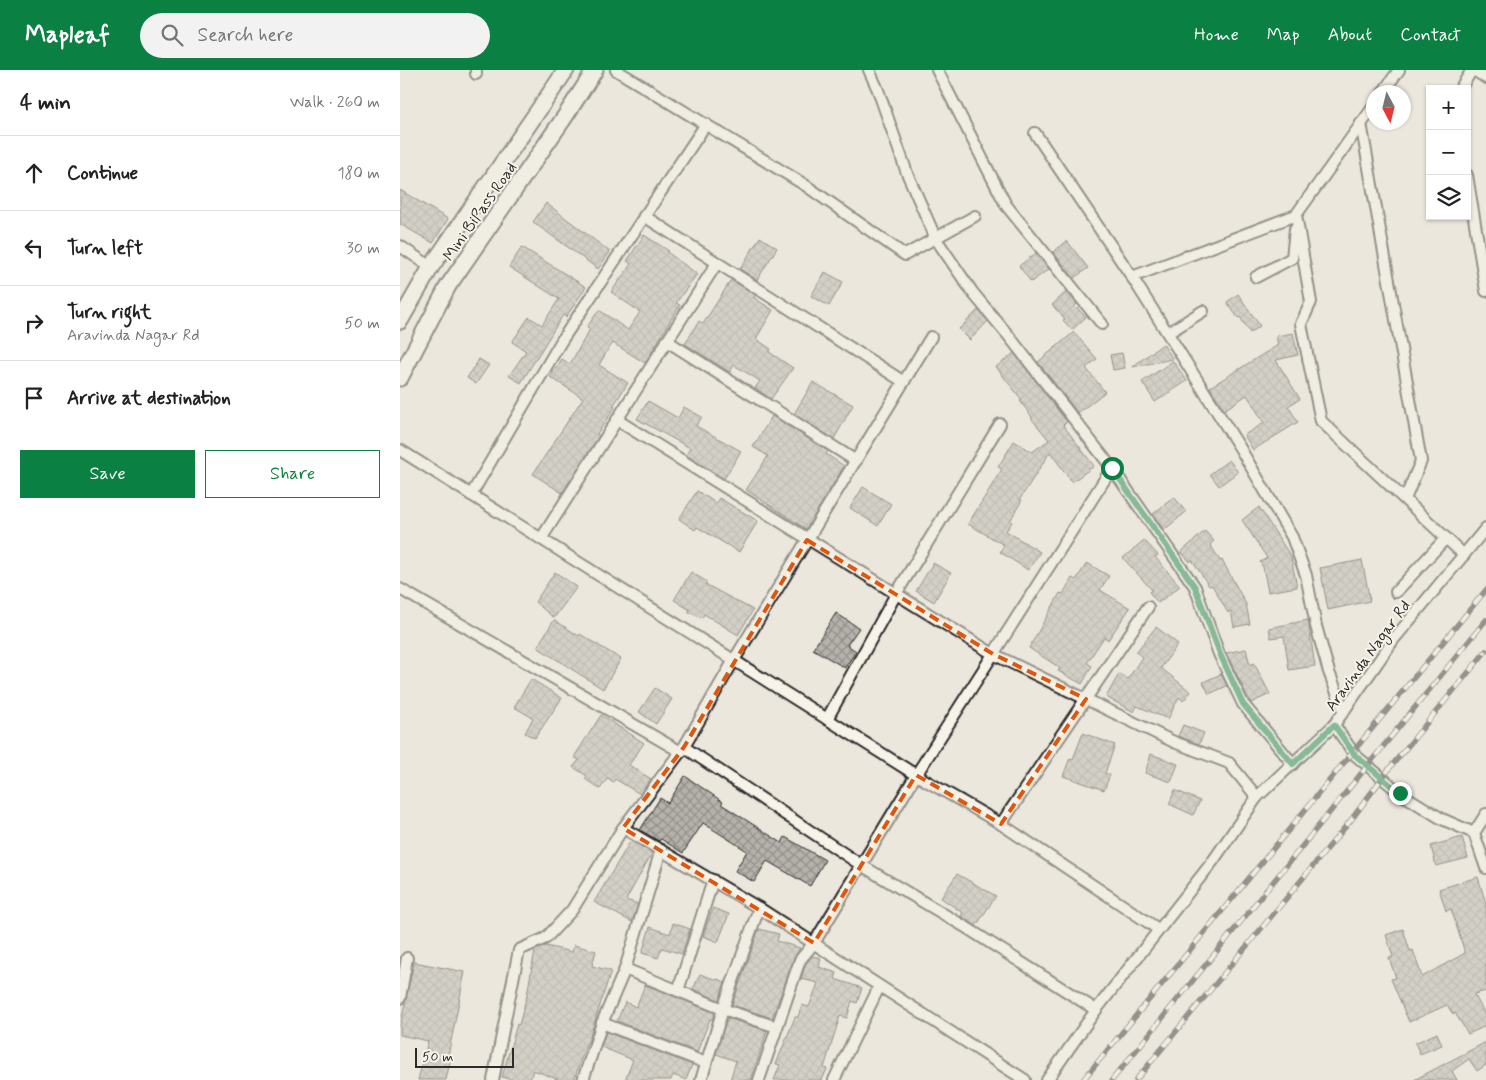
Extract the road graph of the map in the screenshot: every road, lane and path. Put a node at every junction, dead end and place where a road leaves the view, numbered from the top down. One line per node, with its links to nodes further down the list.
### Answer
1 (566, 70): 22 (main road)
2 (595, 70): 32 (main road, Mini BiPass Road)
3 (616, 70): 13 (street)
4 (869, 70): 19 (street)
5 (937, 70): 28 (street)
6 (1399, 70): 9 (street)
7 (1473, 70): 8 (street); 10 (street)
8 (1486, 78)
9 (1388, 85)
10 (1463, 85)
11 (1366, 116): 12 (street)
12 (1361, 123): 16 (street); 40 (street)
13 (706, 124): 17 (street); 19 (street)
14 (1035, 133): 23 (street)
15 (1471, 199): 25 (street)
16 (1296, 215): 23 (street); 24 (street); 40 (street)
17 (644, 216): 21 (street); 39 (street)
18 (975, 216): 19 (street)
19 (936, 239): 38 (street)
20 (400, 246): 22 (street)
21 (718, 263): 31 (street); 33 (street)
22 (431, 267): 27 (main road)
23 (1132, 277): 29 (street)
24 (1256, 277)
25 (1486, 291)
26 (1203, 311): 29 (street)
27 (400, 321)
28 (1102, 324)
29 (1168, 333): 53 (street)
30 (931, 337): 33 (street)
31 (667, 341): 34 (street); 37 (street)
32 (400, 378)
33 (904, 382): 37 (street)
34 (617, 420): 43 (street); 44 (street)
35 (1000, 424): 48 (street)
36 (400, 450): 39 (street)
37 (856, 461): 44 (street)
38 (1112, 468): 50 (street); 57 (street)
39 (472, 495): 43 (street)
40 (1405, 500): 42 (street)
41 (1486, 528): 45 (street, Aravinda Nagar Rd)
42 (1446, 538): 45 (street); 47 (street)
43 (541, 539): 51 (street)
44 (807, 540): 48 (street); 51 (street)
45 (1464, 555): 53 (street, Aravinda Nagar Rd)
46 (400, 589): 56 (street)
47 (1396, 592)
48 (896, 594): 50 (street); 54 (street)
49 (1148, 607): 52 (street)
50 (993, 654): 52 (street); 58 (street)
51 (734, 660): 54 (street); 56 (street)
52 (1086, 699): 59 (street); 61 (street)
53 (1344, 711): 55 (street, Aravinda Nagar Rd)
54 (827, 719): 58 (street)
55 (1334, 725): 57 (street); 63 (street, Aravinda Nagar Rd)
56 (682, 750): 62 (street); 65 (street)
57 (1293, 764): 59 (street)
58 (916, 775): 61 (street); 65 (street)
59 (1257, 797): 69 (street)
60 (1486, 814): 63 (street)
61 (1001, 824): 69 (street)
62 (623, 828): 64 (street); 81 (street)
63 (1474, 832): 66 (street)
64 (661, 850): 67 (street); 72 (street)
65 (861, 865): 70 (street); 77 (street)
66 (1486, 868)
67 (713, 880): 68 (street); 74 (street)
68 (759, 908): 70 (street); 76 (street)
69 (1158, 929): 77 (street)
70 (814, 942): 73 (street); 79 (street)
71 (407, 958): 75 (street)
72 (624, 969): 74 (street); 78 (street)
73 (879, 987): 85 (street); 86 (street)
74 (678, 991): 76 (street)
75 (400, 998)
76 (723, 1009): 79 (street); 80 (street)
77 (1096, 1010): 87 (street)
78 (602, 1023): 80 (street); 82 (street)
79 (777, 1027): 84 (street)
80 (706, 1063): 83 (street)
81 (493, 1080)
82 (583, 1080)
83 (701, 1080)
84 (759, 1080)
85 (834, 1080)
86 (1025, 1080)
87 (1047, 1080)

